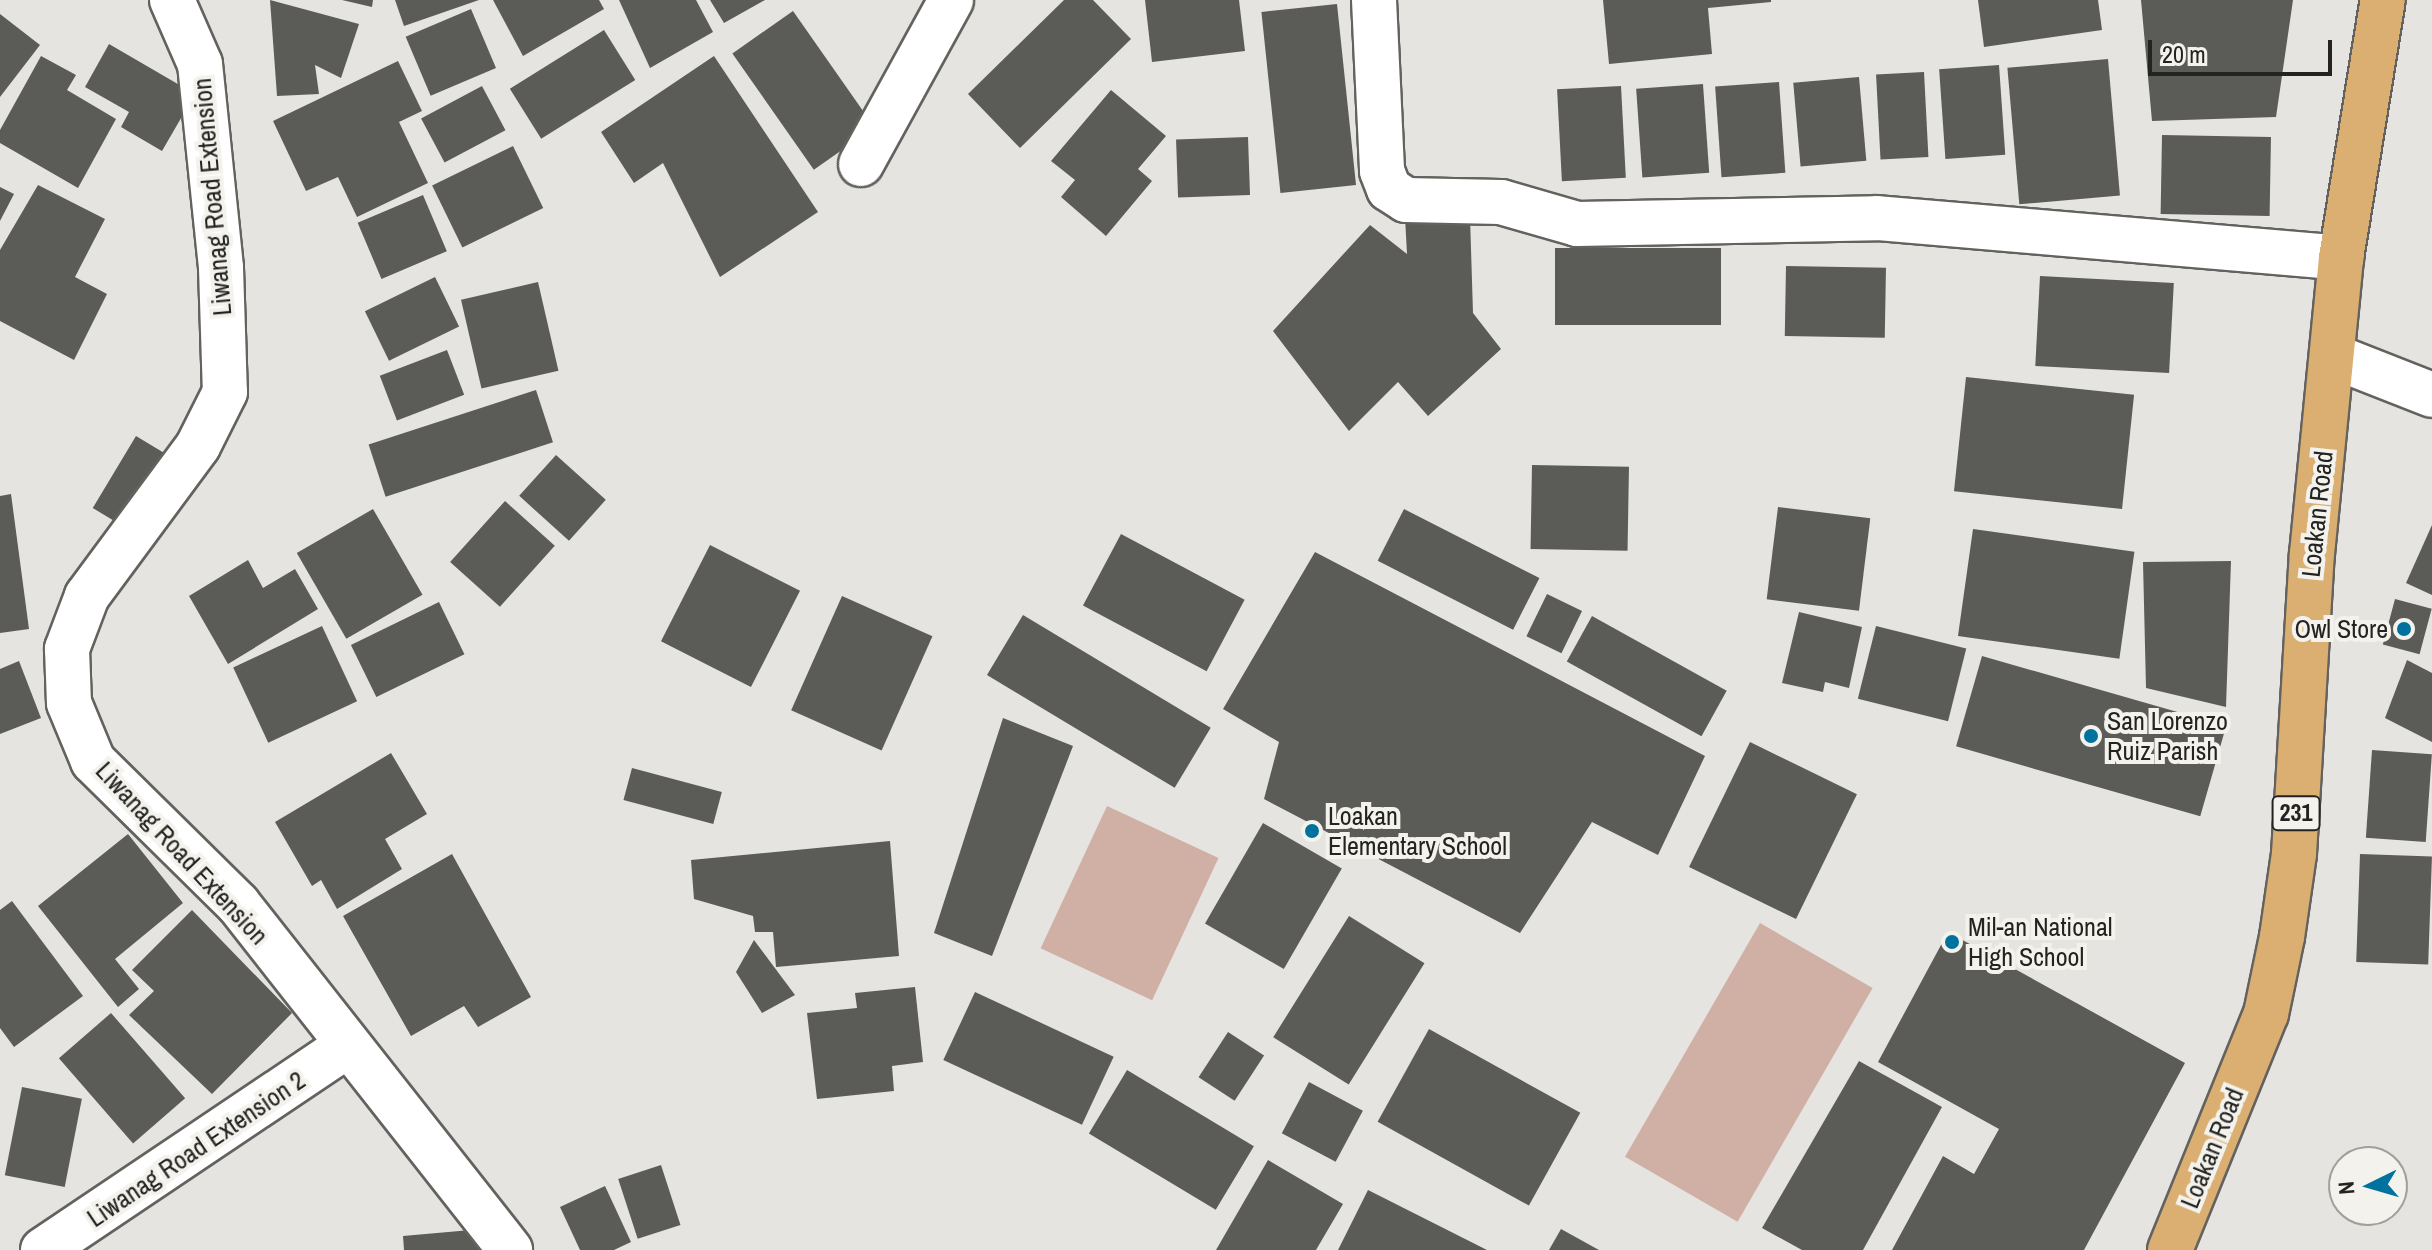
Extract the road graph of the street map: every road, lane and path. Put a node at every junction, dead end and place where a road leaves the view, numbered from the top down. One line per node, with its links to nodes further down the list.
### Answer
1 (172, 0): 9 (street, Liwanag Road Extension)
2 (951, 0): 5 (street)
3 (1374, 0): 6 (street)
4 (2383, 0): 6 (main road, Loakan Road / 231)
5 (861, 164)
6 (2341, 258): 7 (main road, Loakan Road / 231)
7 (2333, 356): 8 (street); 12 (main road, Loakan Road / 231)
8 (2432, 395)
9 (347, 1046): 10 (street, Liwanag Road Extension 2); 11 (street, Liwanag Road Extension)
10 (43, 1250)
11 (510, 1250)
12 (2170, 1250)

